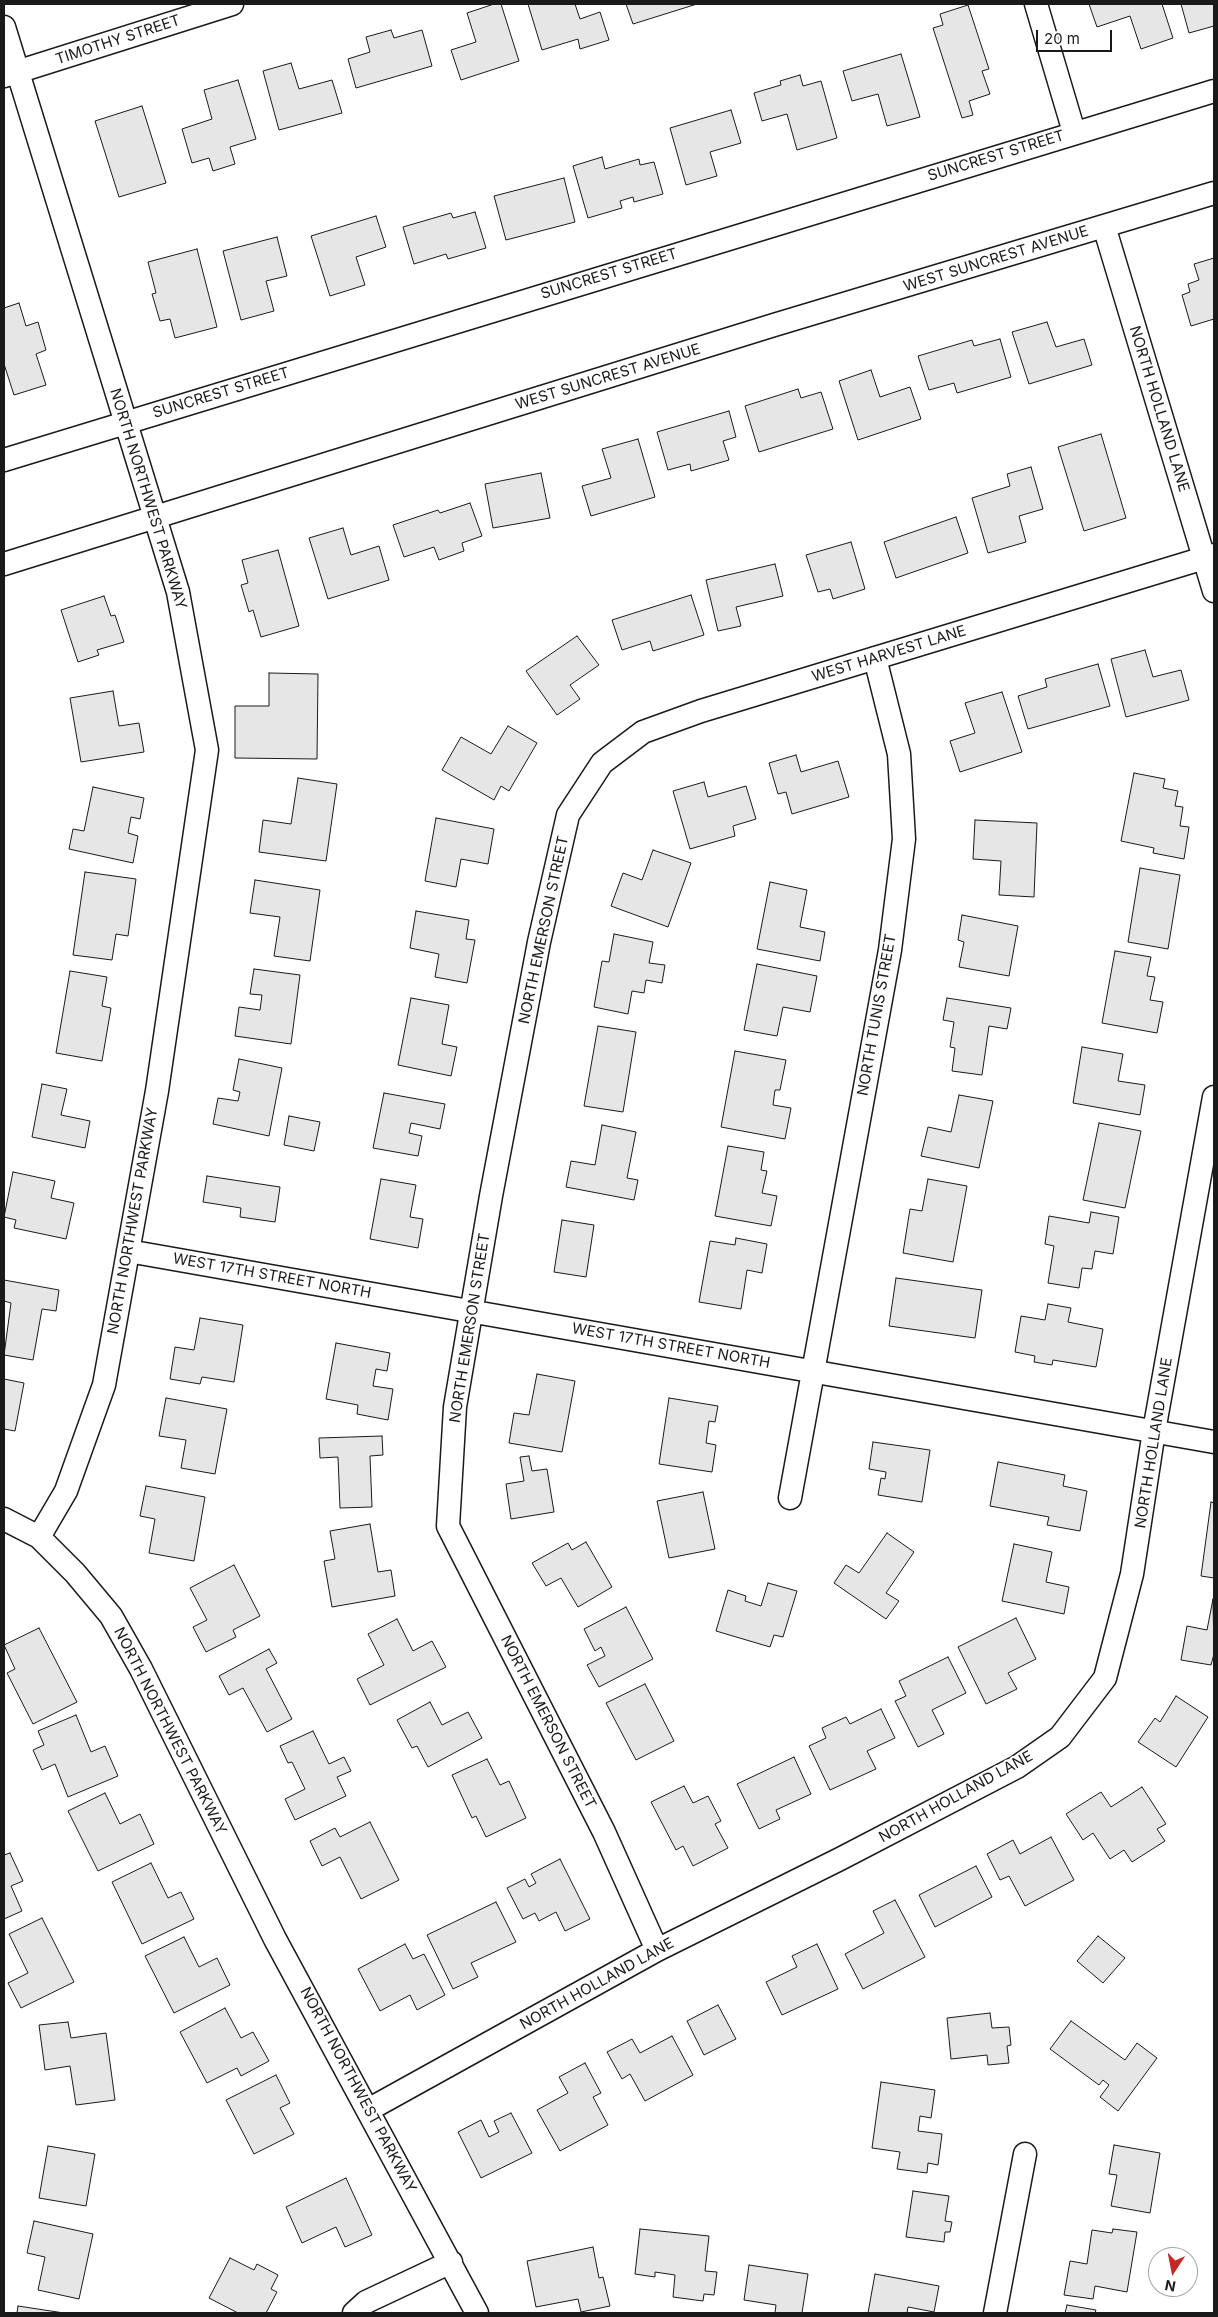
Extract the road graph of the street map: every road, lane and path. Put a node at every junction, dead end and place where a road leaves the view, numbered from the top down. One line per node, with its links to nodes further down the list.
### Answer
1 (232, 4): 4 (street, TIMOTHY STREET)
2 (1036, 4): 6 (street)
3 (4, 27): 4 (street, NORTH NORTHWEST PARKWAY)
4 (11, 74): 9 (street, NORTH NORTHWEST PARKWAY)
5 (1214, 91): 6 (street, SUNCREST STREET)
6 (1074, 132): 9 (street, SUNCREST STREET)
7 (1214, 193): 8 (street, WEST SUNCREST AVENUE)
8 (1104, 226): 11 (street, WEST SUNCREST AVENUE); 12 (street, NORTH HOLLAND LANE)
9 (125, 422): 10 (street, SUNCREST STREET); 11 (street, NORTH NORTHWEST PARKWAY)
10 (4, 460)
11 (155, 518): 13 (street, WEST SUNCREST AVENUE); 18 (street, NORTH NORTHWEST PARKWAY)
12 (1210, 557): 14 (street, NORTH HOLLAND LANE); 15 (street, WEST HARVEST LANE)
13 (4, 564)
14 (1214, 591)
15 (875, 658): 16 (street, WEST HARVEST LANE); 20 (street, NORTH TUNIS STREET)
16 (584, 788): 19 (street, NORTH EMERSON STREET)
17 (1214, 1096): 21 (street, NORTH HOLLAND LANE)
18 (128, 1251): 19 (street, WEST 17TH STREET NORTH); 25 (street, NORTH NORTHWEST PARKWAY)
19 (472, 1311): 20 (street, WEST 17TH STREET NORTH); 26 (street, NORTH EMERSON STREET)
20 (812, 1371): 21 (street, WEST 17TH STREET NORTH); 23 (street, NORTH TUNIS STREET)
21 (1154, 1431): 22 (street, WEST 17TH STREET NORTH); 26 (street, NORTH HOLLAND LANE)
22 (1214, 1442)
23 (790, 1498)
24 (4, 1519): 25 (street)
25 (39, 1537): 27 (street, NORTH NORTHWEST PARKWAY)
26 (657, 1950): 27 (street, NORTH HOLLAND LANE)
27 (368, 2110): 29 (street, NORTH NORTHWEST PARKWAY)
28 (1025, 2154): 32 (street)
29 (451, 2262): 30 (street); 31 (street, NORTH NORTHWEST PARKWAY)
30 (354, 2313)
31 (477, 2313)
32 (994, 2313)

